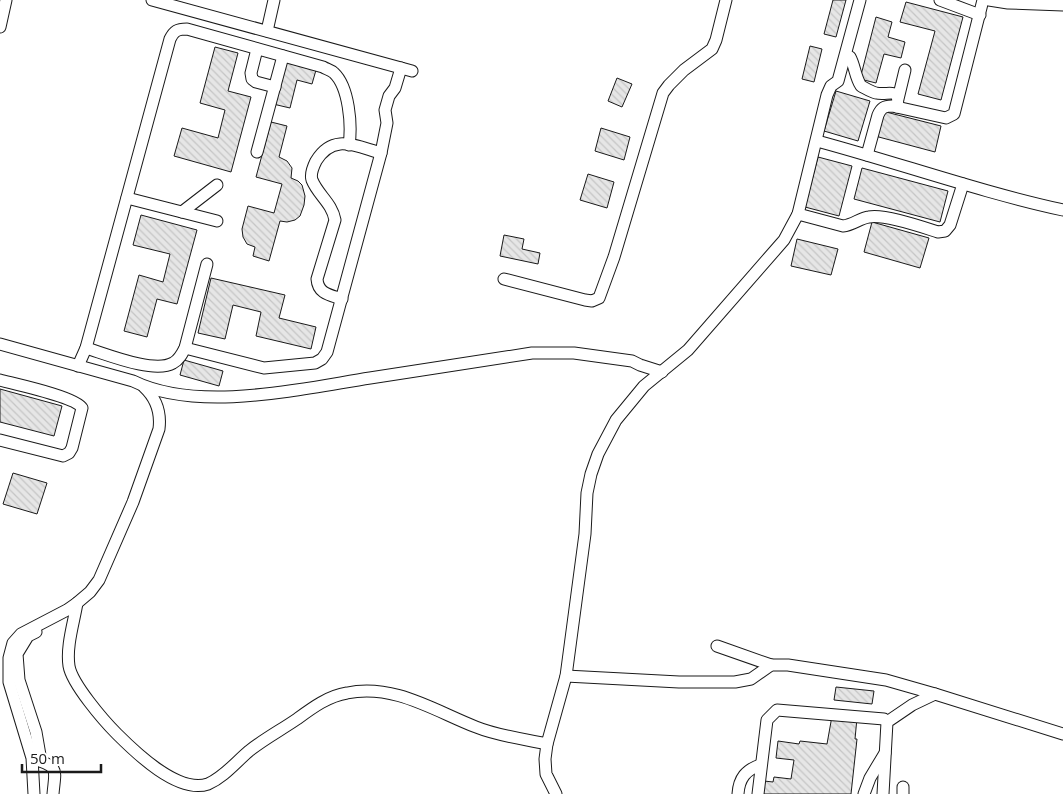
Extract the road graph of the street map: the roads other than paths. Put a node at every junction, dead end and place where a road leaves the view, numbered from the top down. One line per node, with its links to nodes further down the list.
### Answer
1 (6, 0): 11 (street)
2 (152, 0): 12 (street)
3 (274, 0): 12 (street)
4 (726, 0): 32 (street)
5 (860, 0): 14 (street)
6 (940, 0): 10 (street)
7 (983, 0): 10 (street)
8 (989, 0): 9 (street)
9 (1063, 5)
10 (980, 15): 18 (street)
11 (0, 26)
12 (267, 31): 22 (street)
13 (257, 49): 15 (street); 17 (street); 26 (street)
14 (846, 55): 18 (street); 19 (street)
15 (283, 56): 17 (street); 20 (street)
16 (905, 70): 18 (street)
17 (275, 87): 21 (street)
18 (898, 103): 23 (street)
19 (817, 142): 23 (street); 29 (street)
20 (349, 145): 22 (street); 33 (street)
21 (257, 152)
22 (381, 153): 33 (street)
23 (867, 155): 24 (street)
24 (963, 184): 27 (street); 29 (street)
25 (217, 185): 28 (street)
26 (127, 198): 28 (street); 35 (street)
27 (1063, 210)
28 (182, 212): 30 (street)
29 (798, 214): 39 (street)
30 (217, 221)
31 (207, 264): 36 (street)
32 (504, 278)
33 (342, 299): 36 (street)
34 (0, 344): 37 (street)
35 (86, 348): 36 (street); 37 (street)
36 (185, 348)
37 (78, 366): 41 (street)
38 (640, 366): 39 (street); 42 (street); 43 (street)
39 (662, 372): 42 (street)
40 (0, 380): 45 (street)
41 (143, 386): 43 (street); 44 (street)
42 (644, 386): 49 (street)
43 (172, 394): 44 (street)
44 (158, 407): 46 (street)
45 (0, 440)
46 (77, 602): 53 (street); 55 (street)
47 (717, 646): 48 (street)
48 (771, 665): 49 (street); 50 (street)
49 (566, 676): 53 (street)
50 (935, 694): 51 (street); 52 (street)
51 (887, 722): 54 (street); 56 (street)
52 (1063, 734)
53 (546, 744): 59 (street)
54 (886, 751): 62 (street); 63 (street)
55 (36, 759): 57 (street); 58 (street)
56 (760, 765): 60 (street); 61 (street)
57 (34, 794)
58 (52, 794)
59 (556, 794)
60 (738, 794)
61 (758, 794)
62 (864, 794)
63 (883, 794)

